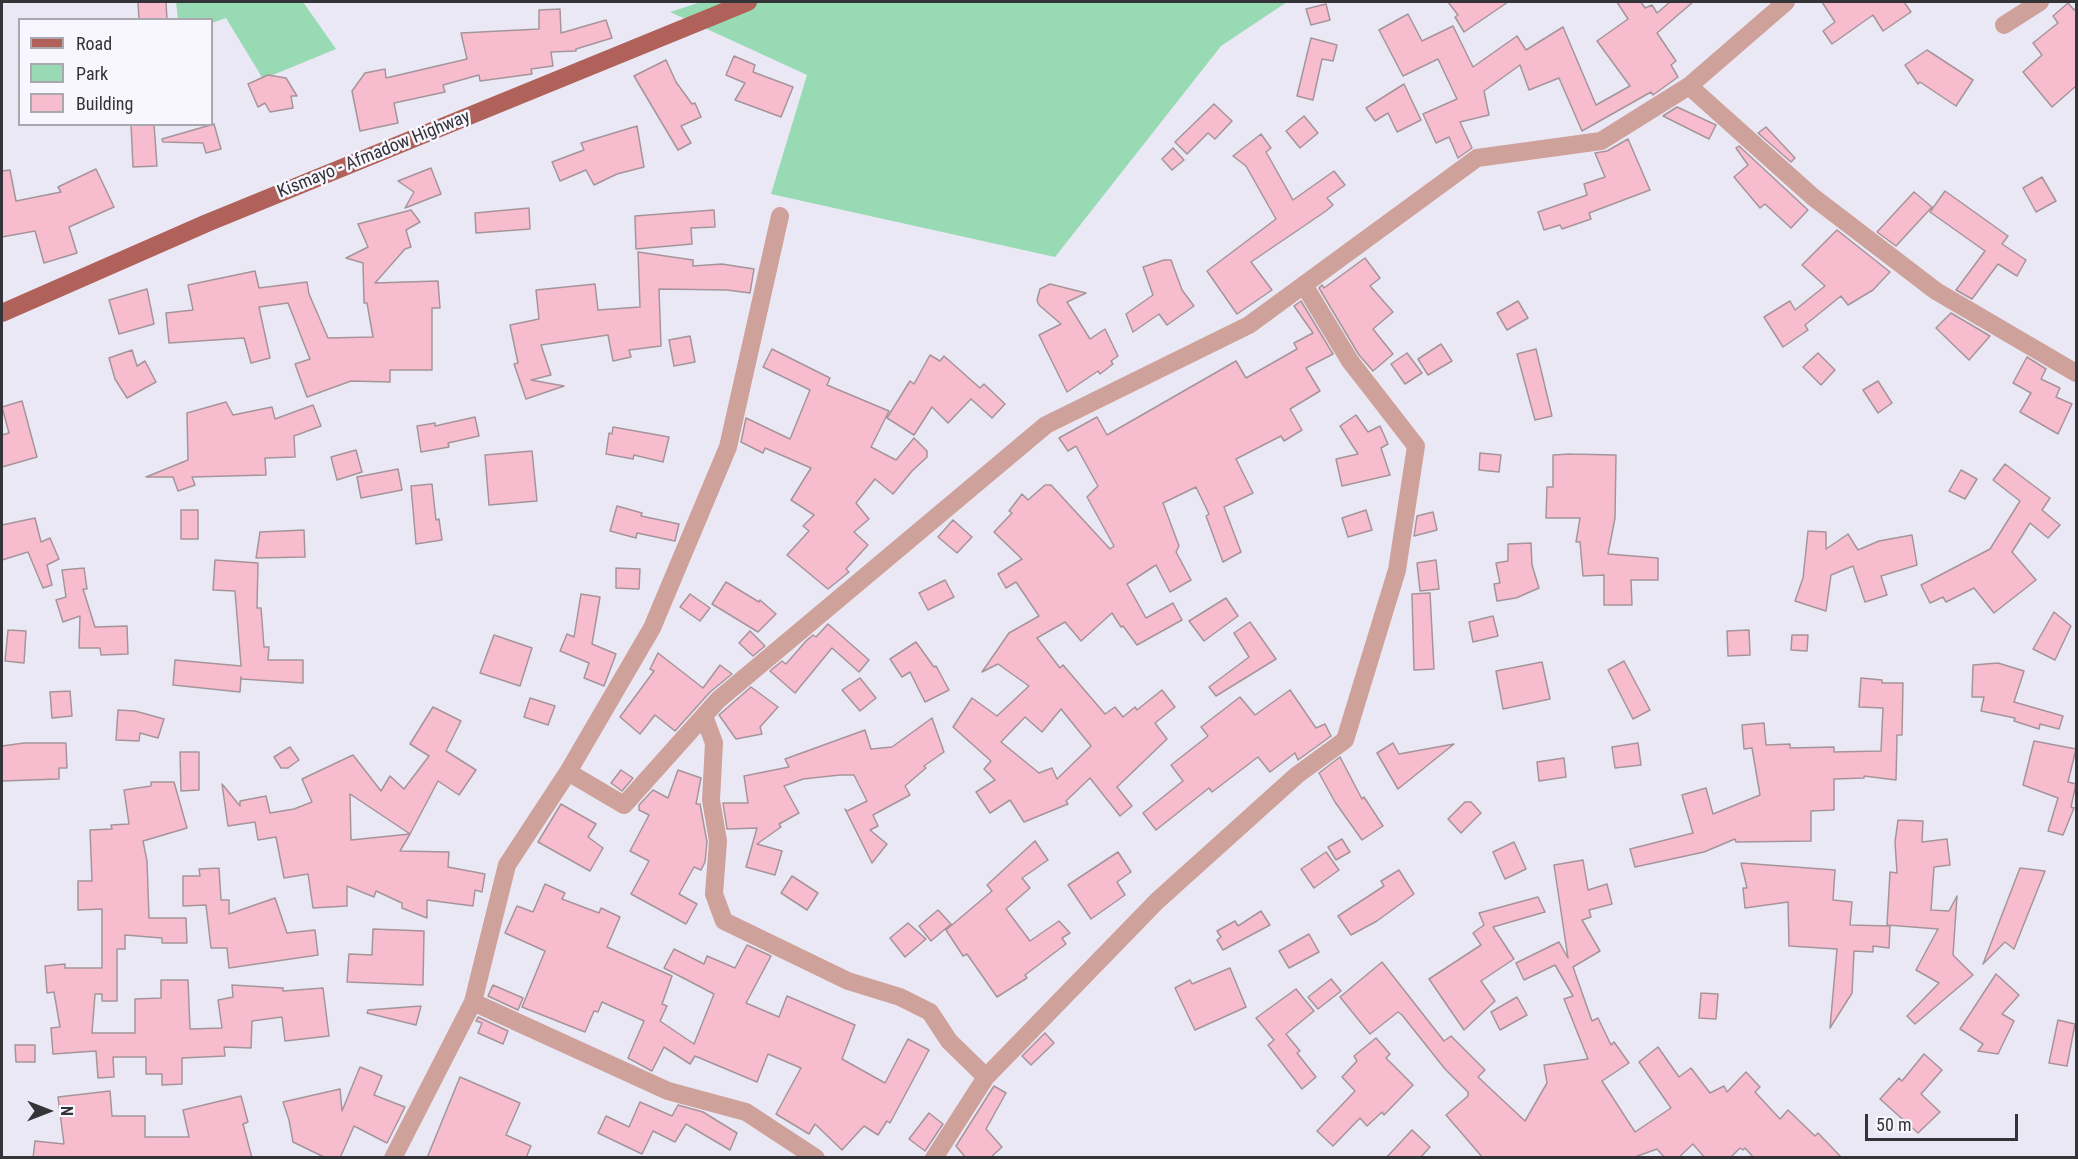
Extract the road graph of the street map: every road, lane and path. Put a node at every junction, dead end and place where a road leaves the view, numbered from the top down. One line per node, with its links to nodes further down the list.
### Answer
1 (748, 2): 8 (main road, Kismayo - Afmadow Highway)
2 (1786, 2): 5 (street)
3 (2040, 2): 4 (street)
4 (2004, 25)
5 (1689, 86): 7 (street); 9 (street)
6 (780, 216): 11 (street)
7 (1304, 285): 10 (street); 13 (street)
8 (2, 313)
9 (2076, 373)
10 (704, 716): 11 (street); 13 (street)
11 (568, 772): 12 (street)
12 (473, 1002): 14 (street); 15 (street)
13 (986, 1077): 16 (street)
14 (393, 1158)
15 (816, 1158)
16 (934, 1158)

